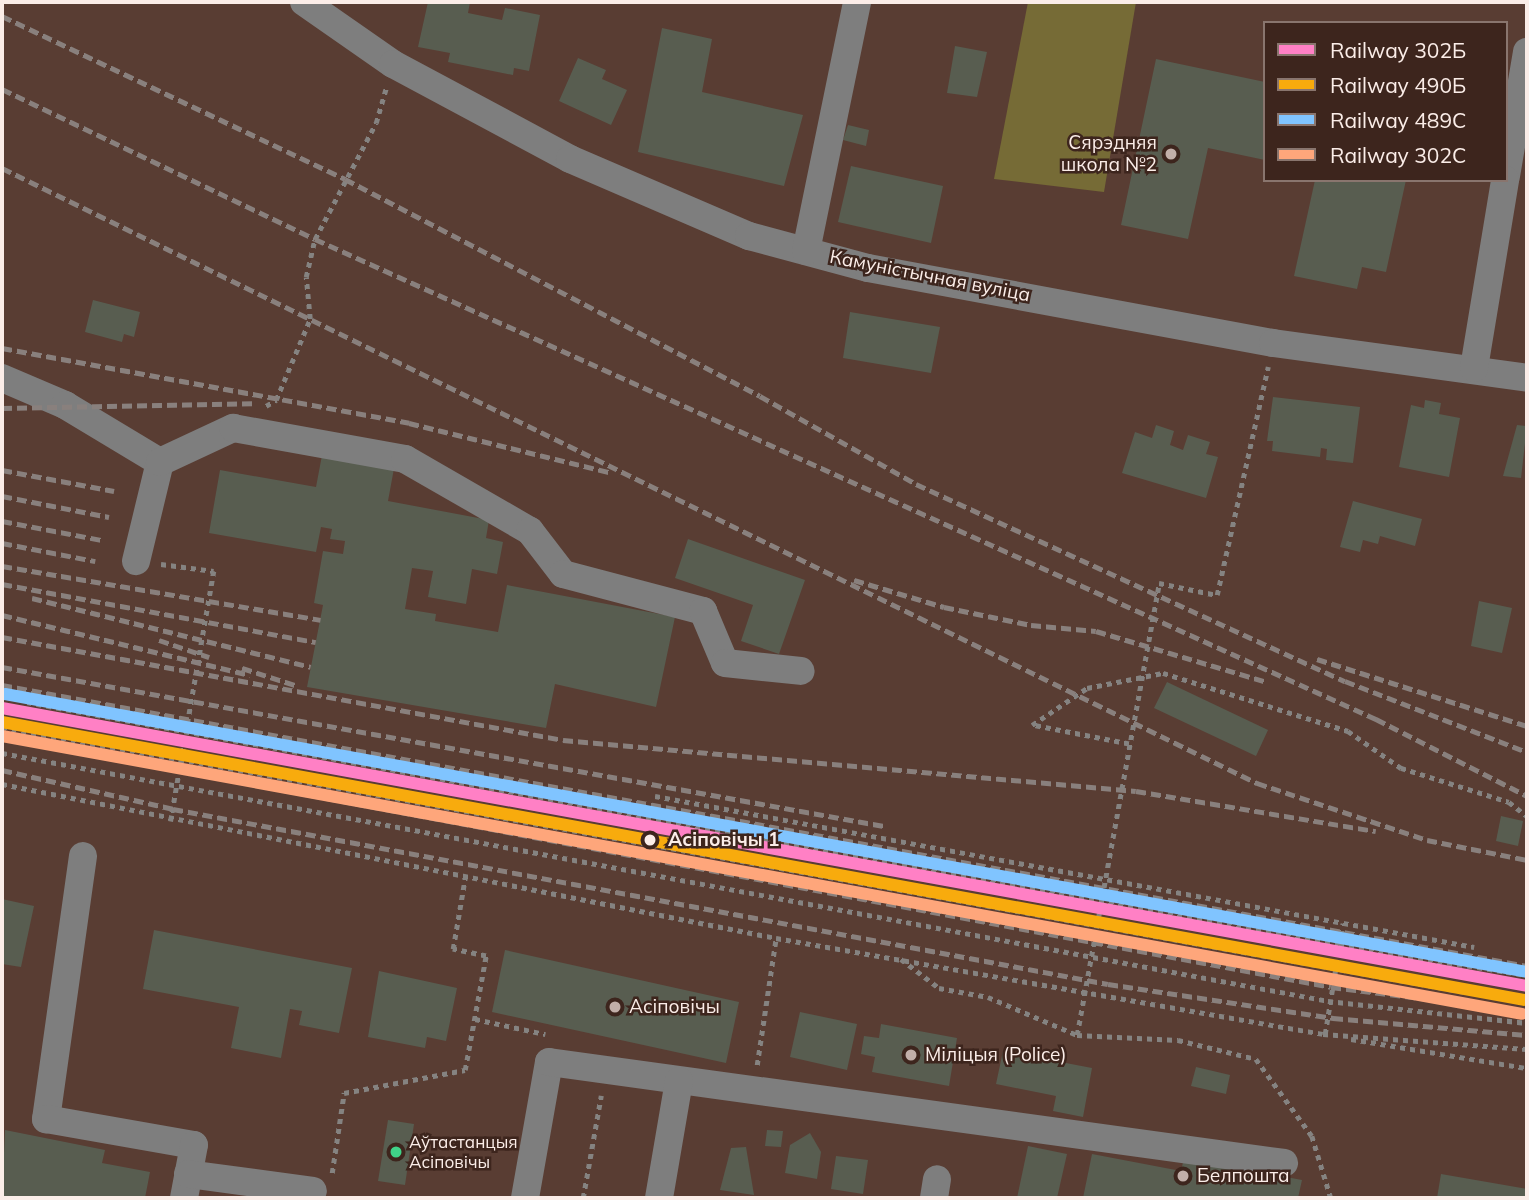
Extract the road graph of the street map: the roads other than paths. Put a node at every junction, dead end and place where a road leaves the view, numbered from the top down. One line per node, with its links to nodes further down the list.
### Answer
1 (304, 2): 6 (street, Камуністычная вуліца)
2 (857, 2): 6 (street)
3 (1527, 52): 4 (street)
4 (1508, 166)
5 (1505, 182): 7 (street)
6 (806, 251): 7 (street, Камуністычная вуліца)
7 (1474, 368): 9 (street, Камуністычная вуліца)
8 (2, 378): 10 (street)
9 (1527, 378)
10 (160, 462): 11 (street); 12 (street)
11 (136, 561)
12 (801, 671)
13 (83, 856): 16 (street)
14 (679, 1081): 15 (street); 18 (street); 19 (street)
15 (1284, 1163)
16 (186, 1186): 17 (street)
17 (322, 1188)
18 (525, 1198)
19 (659, 1198)

